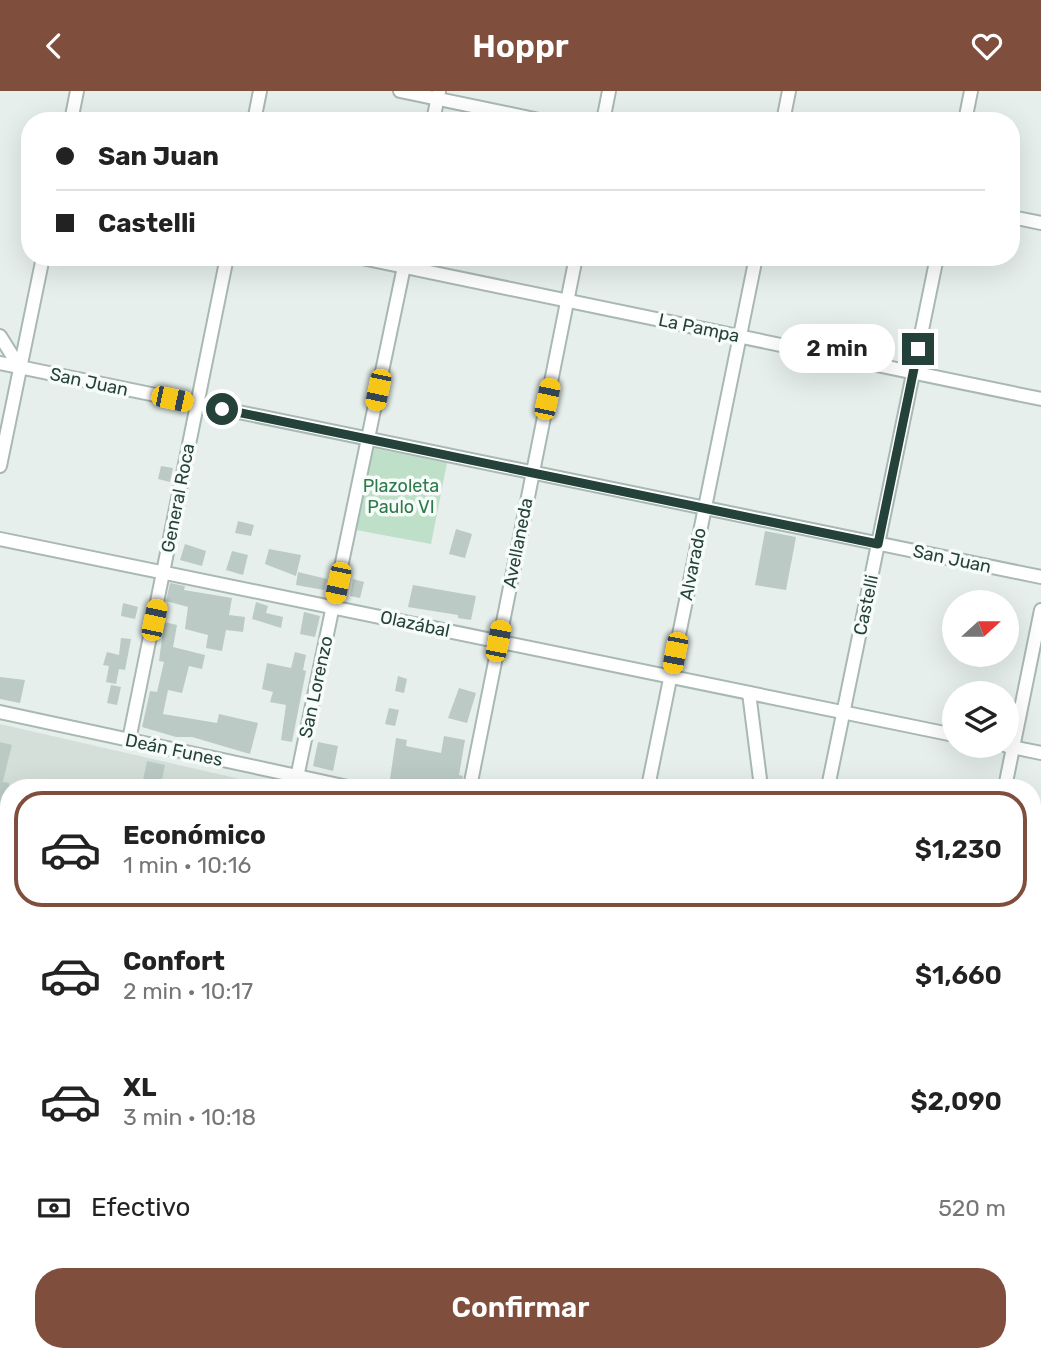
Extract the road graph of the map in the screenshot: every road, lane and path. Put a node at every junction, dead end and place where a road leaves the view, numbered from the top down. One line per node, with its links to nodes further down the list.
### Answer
1 (77, 91): 8 (street)
2 (260, 91): 9 (street)
3 (400, 91): 7 (street)
4 (610, 91): 11 (street)
5 (789, 91): 12 (street)
6 (971, 91): 13 (street)
7 (439, 95): 10 (street)
8 (73, 112)
9 (256, 112)
10 (508, 112)
11 (605, 112)
12 (785, 112)
13 (967, 112)
14 (1020, 219): 15 (street)
15 (1041, 223)
16 (41, 266): 27 (street)
17 (225, 266): 30 (street, General Roca)
18 (404, 266): 31 (street, San Lorenzo)
19 (422, 266): 23 (street, La Pampa)
20 (574, 266): 23 (street, Avellaneda)
21 (754, 266): 25 (street, Alvarado)
22 (935, 266): 28 (street, Castelli)
23 (568, 301): 25 (street, La Pampa); 33 (street, Avellaneda)
24 (0, 336): 27 (street)
25 (740, 337): 28 (street, La Pampa); 34 (street, Alvarado)
26 (0, 363): 27 (street, San Juan)
27 (20, 367): 30 (street, San Juan); 32 (street)
28 (913, 372): 29 (street, La Pampa); 36 (street, Castelli)
29 (1041, 399)
30 (197, 404): 31 (street, San Juan); 37 (street, General Roca)
31 (368, 439): 33 (street, San Juan); 39 (street, San Lorenzo)
32 (0, 466)
33 (532, 473): 34 (street, San Juan); 41 (street, Avellaneda)
34 (705, 508): 36 (street, San Juan); 42 (street, Alvarado)
35 (0, 539): 37 (street, Olazábal)
36 (878, 544): 38 (street, San Juan); 46 (street, Castelli)
37 (164, 572): 39 (street, Olazábal); 48 (street, General Roca)
38 (1041, 577)
39 (333, 607): 41 (street, Olazábal); 53 (street, San Lorenzo)
40 (1041, 610): 44 (street)
41 (498, 641): 42 (street, Olazábal); 54 (street, Avellaneda)
42 (670, 677): 43 (street, Olazábal); 55 (street, Alvarado)
43 (749, 693): 46 (street, Olazábal); 56 (street)
44 (1019, 704)
45 (0, 712): 48 (street, Deán Funes)
46 (844, 712): 47 (street, Olazábal); 57 (street, Castelli)
47 (942, 732)
48 (129, 740): 52 (street, Deán Funes)
49 (1019, 748): 50 (street)
50 (1041, 753)
51 (1008, 758): 58 (street)
52 (284, 779)
53 (297, 779)
54 (472, 779)
55 (650, 779)
56 (760, 779)
57 (830, 779)
58 (1005, 779)

